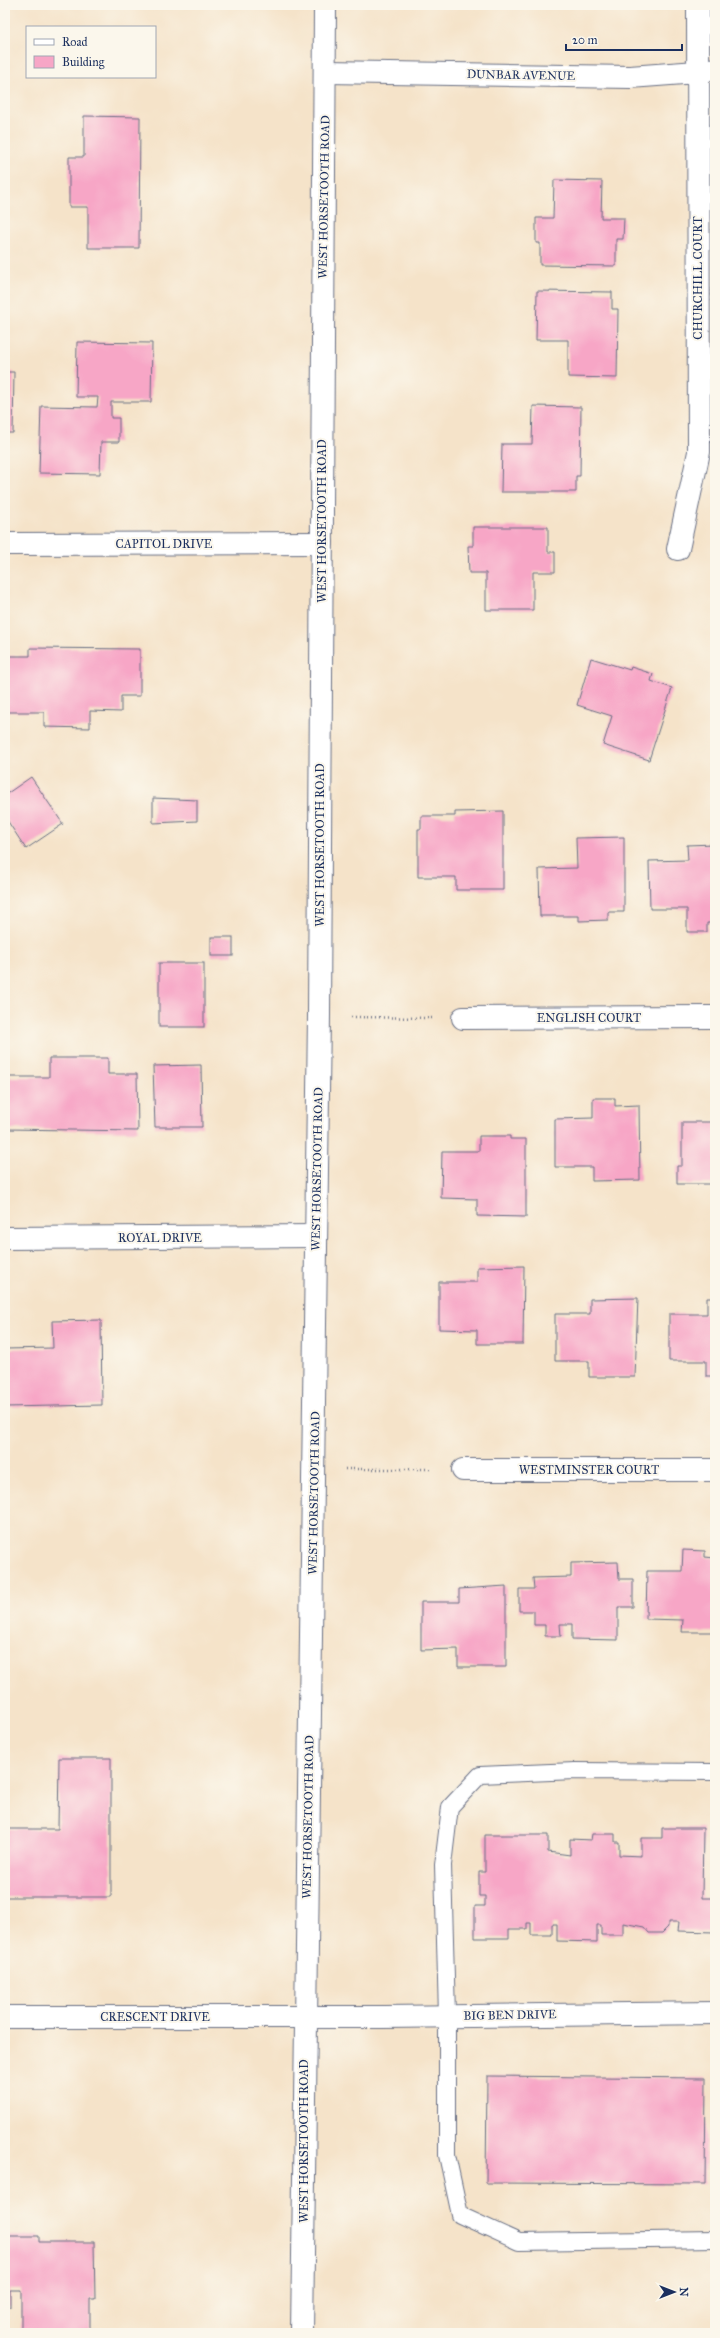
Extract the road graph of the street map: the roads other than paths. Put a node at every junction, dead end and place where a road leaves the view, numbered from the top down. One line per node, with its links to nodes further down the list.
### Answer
1 (325, 5): 4 (street, WEST HORSETOOTH ROAD)
2 (698, 5): 3 (street, CHURCHILL COURT)
3 (706, 71): 4 (street, DUNBAR AVENUE); 7 (street, CHURCHILL COURT)
4 (326, 72): 5 (street, WEST HORSETOOTH ROAD)
5 (322, 543): 6 (street, CAPITOL DRIVE); 10 (street, WEST HORSETOOTH ROAD)
6 (5, 544)
7 (678, 549)
8 (715, 1017): 9 (street, ENGLISH COURT)
9 (463, 1018)
10 (316, 1236): 11 (street, ROYAL DRIVE); 16 (street, WEST HORSETOOTH ROAD)
11 (5, 1238)
12 (463, 1470): 13 (street, WESTMINSTER COURT)
13 (715, 1470)
14 (715, 1772): 17 (lane)
15 (715, 2013): 17 (street, BIG BEN DRIVE)
16 (305, 2016): 17 (street, BIG BEN DRIVE); 18 (street, CRESCENT DRIVE); 20 (street, WEST HORSETOOTH ROAD)
17 (447, 2016): 19 (lane)
18 (5, 2017)
19 (715, 2239)
20 (302, 2333)

